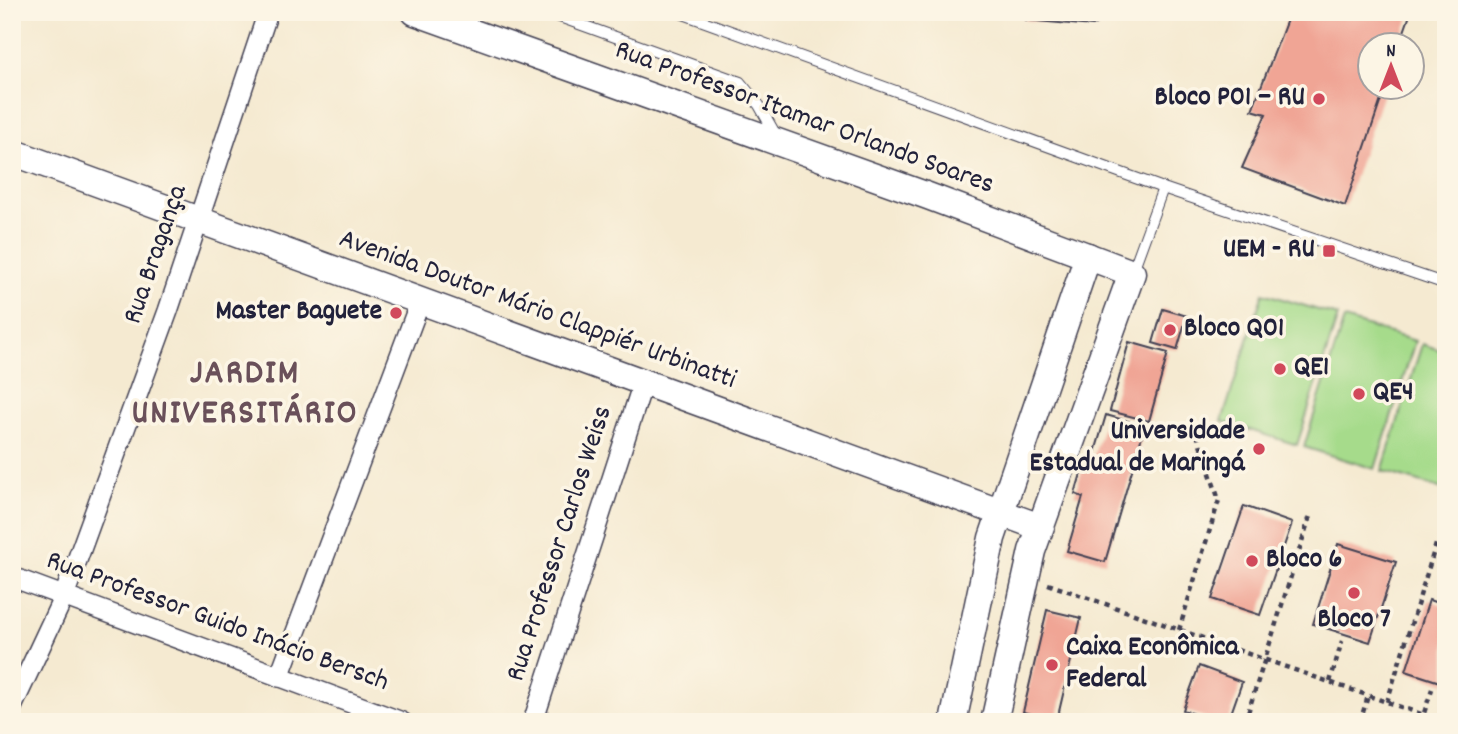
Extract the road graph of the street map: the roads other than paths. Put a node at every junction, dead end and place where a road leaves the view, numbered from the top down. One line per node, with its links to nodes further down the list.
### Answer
1 (268, 12): 8 (street, Rua Bragança)
2 (415, 12): 5 (main road, Rua Professor Itamar Orlando Soares)
3 (546, 12): 5 (lane)
4 (678, 12): 7 (lane)
5 (781, 144): 9 (main road, Rua Professor Itamar Orlando Soares)
6 (12, 152): 8 (main road, Avenida Doutor Mário Clappiér Urbinatti)
7 (1163, 188): 10 (lane); 11 (lane)
8 (198, 220): 12 (main road, Avenida Doutor Mário Clappiér Urbinatti); 17 (street, Rua Bragança)
9 (1088, 256): 10 (main road, Rua Professor Itamar Orlando Soares); 14 (main road)
10 (1132, 273): 15 (main road)
11 (1446, 284)
12 (421, 302): 13 (main road, Avenida Doutor Mário Clappiér Urbinatti); 18 (street)
13 (643, 383): 14 (main road, Avenida Doutor Mário Clappiér Urbinatti); 22 (street, Rua Professor Carlos Weiss)
14 (1000, 513): 15 (main road, Avenida Doutor Mário Clappiér Urbinatti); 23 (main road)
15 (1040, 527): 20 (main road)
16 (12, 577): 17 (street, Rua Professor Guido Inácio Bersch)
17 (64, 596): 18 (street, Rua Professor Guido Inácio Bersch); 19 (street, Rua Bragança)
18 (279, 677): 21 (street, Rua Professor Guido Inácio Bersch)
19 (12, 707)
20 (993, 720)
21 (402, 722)
22 (533, 722)
23 (953, 722)

